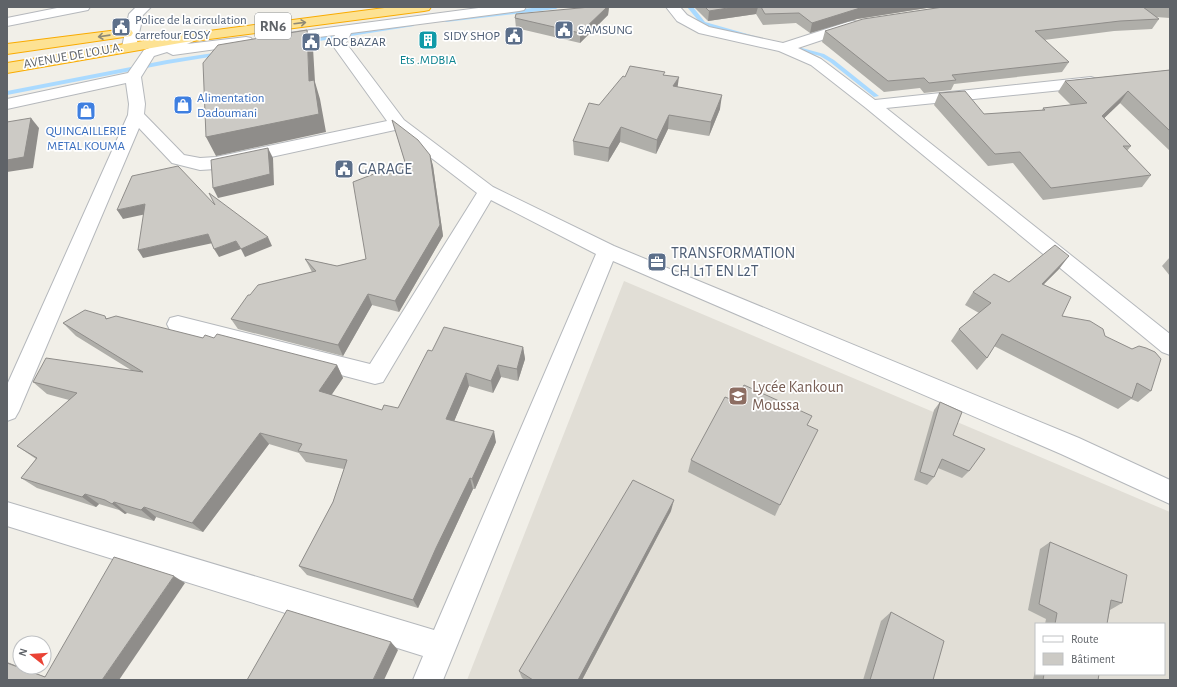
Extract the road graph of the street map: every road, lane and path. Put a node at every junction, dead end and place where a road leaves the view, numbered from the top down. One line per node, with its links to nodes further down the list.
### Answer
1 (83, 7): 7 (street)
2 (144, 7): 13 (street)
3 (324, 7): 9 (highway, RN6)
4 (424, 7): 12 (highway, AVENUE DE L'O.U.A. / RN6, one-way to 4)
5 (519, 7): 10 (street)
6 (673, 7): 14 (street)
7 (7, 22)
8 (864, 23): 14 (street)
9 (171, 27)
10 (346, 29): 16 (street); 23 (street)
11 (148, 30): 13 (highway, AVENUE DE L'O.U.A. / RN6)
12 (191, 37): 13 (highway, AVENUE DE L'O.U.A. / RN6); 16 (street)
13 (130, 40): 15 (highway, AVENUE DE L'O.U.A. / RN6, one-way to 15); 16 (street); 17 (highway, AVENUE DE L'O.U.A. / RN6)
14 (784, 48): 21 (street)
15 (7, 49)
16 (149, 53): 18 (street)
17 (7, 68)
18 (133, 77): 20 (street, AVENUE DE L'O.U.A.); 22 (street)
19 (1107, 80): 21 (street)
20 (7, 104)
21 (872, 104): 27 (street)
22 (136, 115): 23 (street); 28 (street)
23 (398, 124): 24 (street)
24 (487, 190): 25 (street); 26 (street)
25 (607, 251): 29 (street); 31 (street)
26 (178, 324)
27 (1170, 346)
28 (7, 411)
29 (1170, 492)
30 (7, 514): 31 (street)
31 (442, 647): 32 (street)
32 (428, 680)

